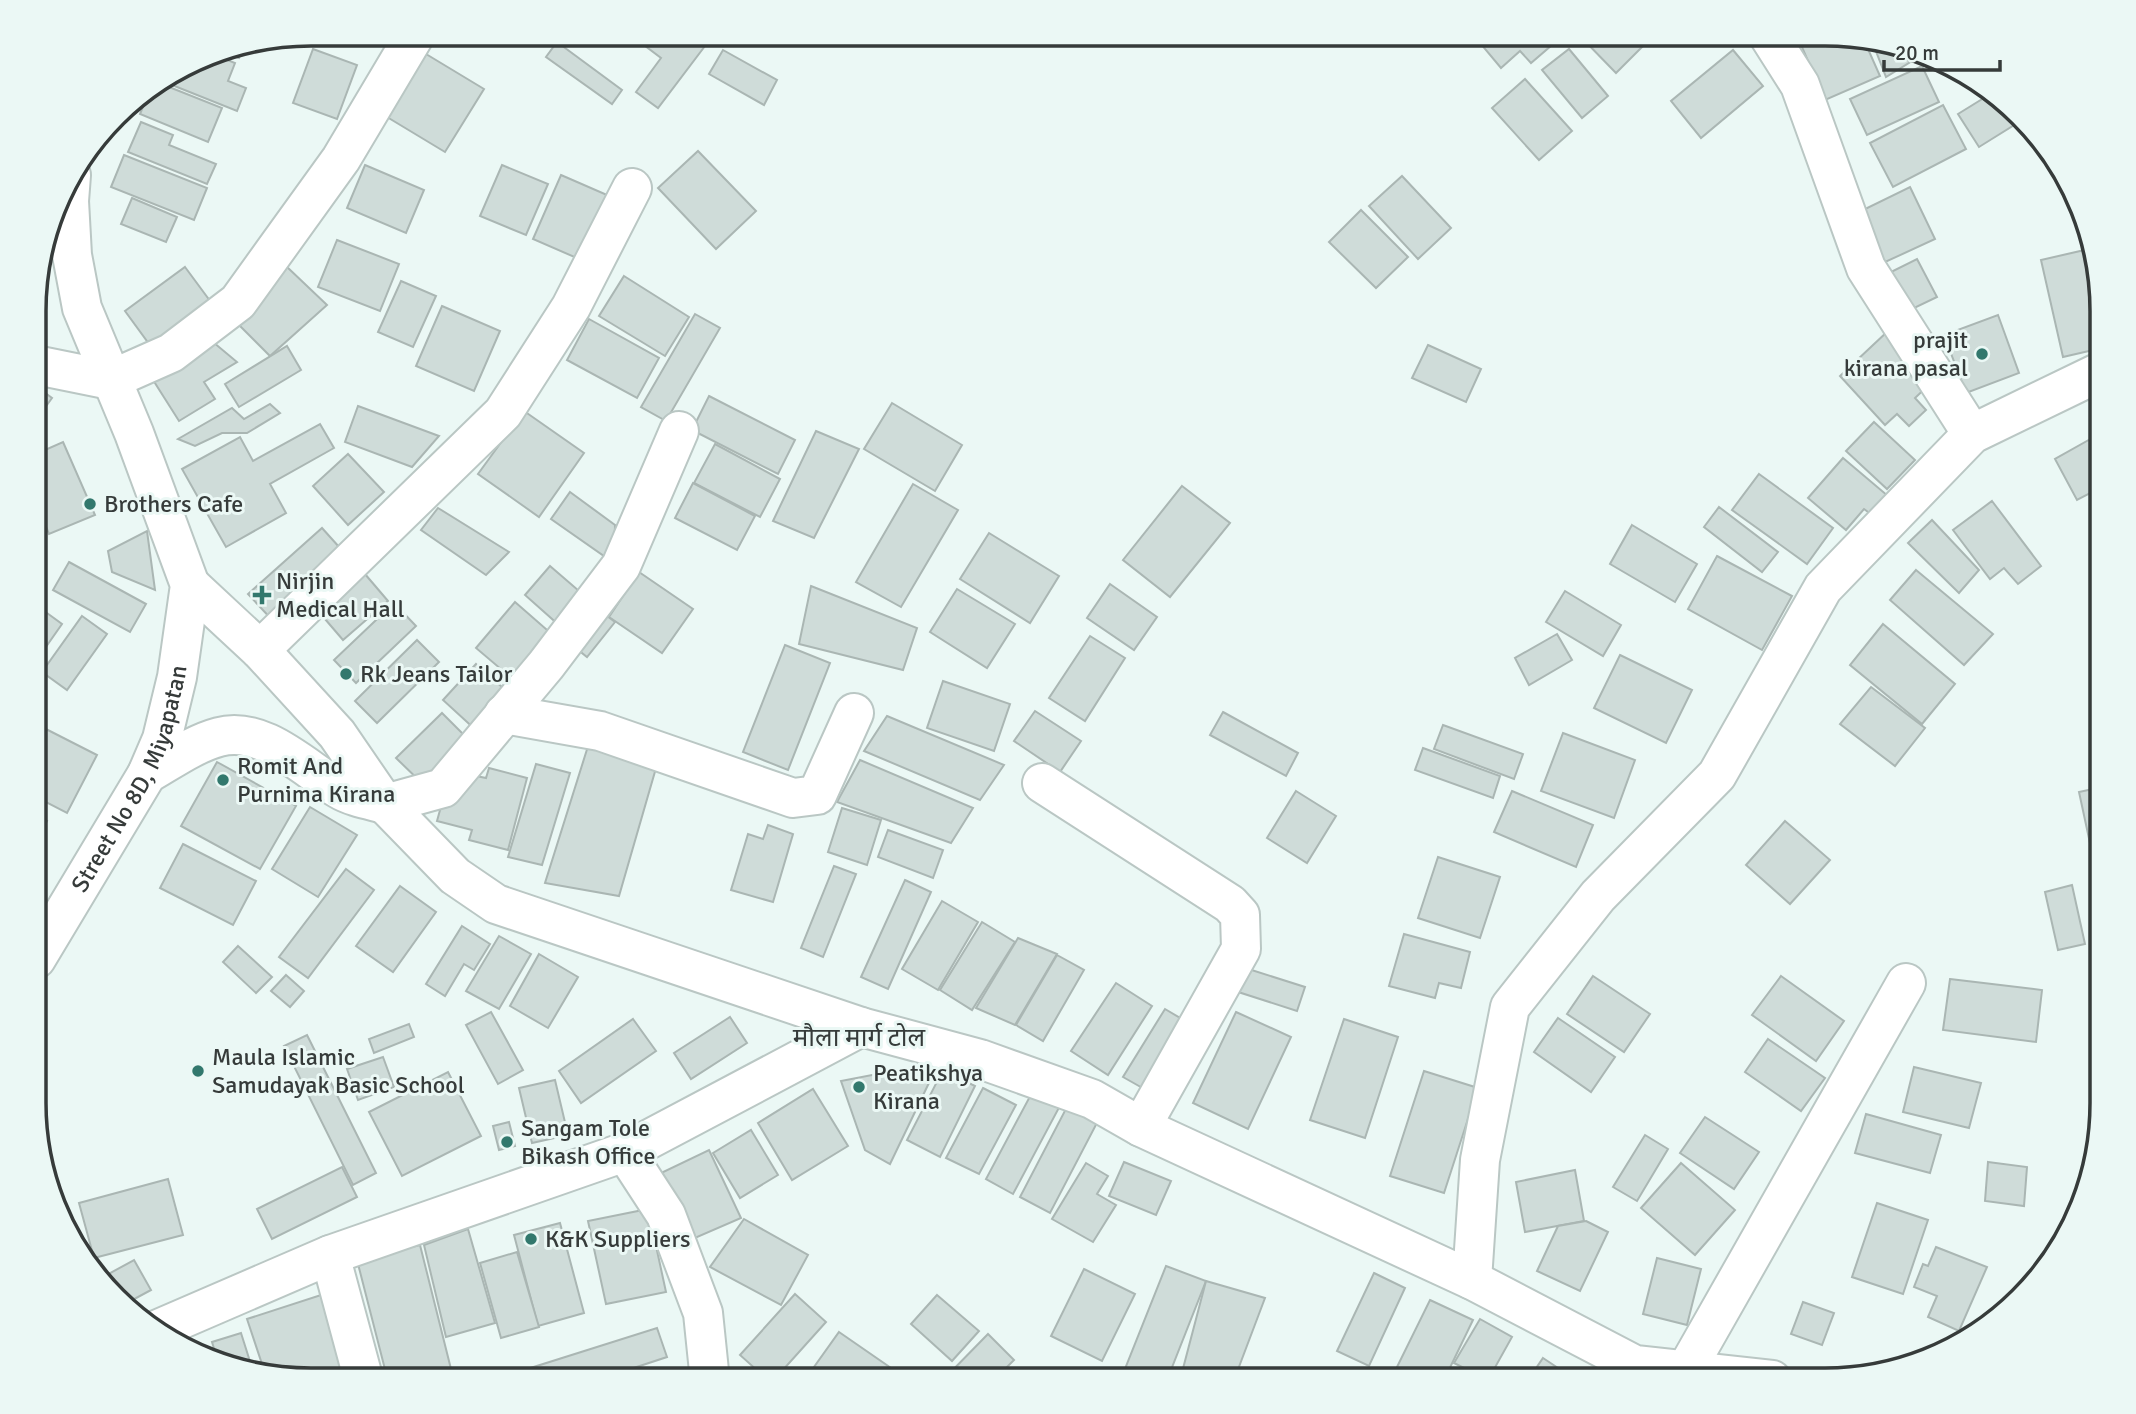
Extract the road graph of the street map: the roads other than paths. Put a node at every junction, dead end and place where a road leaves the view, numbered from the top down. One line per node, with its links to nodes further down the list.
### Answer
1 (408, 46): 7 (street)
2 (1775, 46): 9 (street)
3 (632, 188): 11 (street)
4 (69, 202): 7 (street)
5 (46, 367): 7 (street)
6 (2090, 377): 9 (street)
7 (110, 380): 10 (street)
8 (680, 431): 13 (street)
9 (1972, 435): 23 (street)
10 (190, 585): 11 (street); 14 (street, Street No 8D, Miyapatan)
11 (260, 650): 16 (street)
12 (854, 713): 13 (street)
13 (505, 714): 16 (street)
14 (147, 774): 16 (street); 17 (street, Street No 8D, Miyapatan)
15 (1042, 783): 20 (street)
16 (385, 804): 19 (street)
17 (46, 942)
18 (1906, 983): 28 (street)
19 (861, 1027): 20 (street); 21 (street)
20 (1141, 1127): 23 (street)
21 (625, 1153): 22 (street); 26 (street)
22 (330, 1255): 24 (street); 25 (street)
23 (1472, 1280): 27 (street)
24 (166, 1326)
25 (360, 1368)
26 (709, 1368)
27 (1619, 1368)
28 (1687, 1368)

